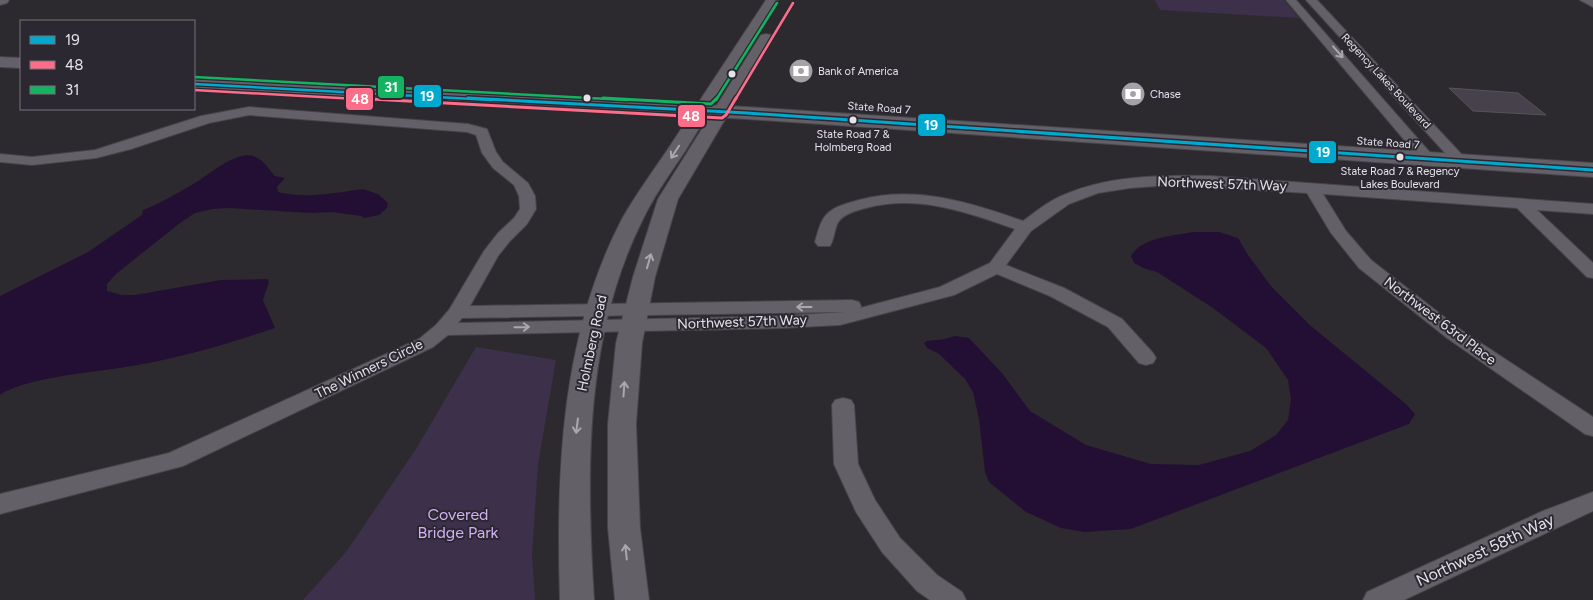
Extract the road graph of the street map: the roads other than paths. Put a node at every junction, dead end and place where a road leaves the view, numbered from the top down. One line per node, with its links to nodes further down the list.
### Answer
1 (772, 0): 15 (street)
2 (788, 0): 15 (street)
3 (1291, 0): 16 (street, Regency Lakes Boulevard, one-way to 16)
4 (1311, 0): 17 (street, Regency Lakes Boulevard)
5 (1586, 0): 6 (street)
6 (1593, 4)
7 (0, 62): 8 (main road)
8 (20, 63)
9 (195, 71): 13 (main road, State Road 7)
10 (0, 74): 11 (main road)
11 (20, 75)
12 (195, 80): 13 (main road)
13 (234, 80): 14 (main road, State Road 7); 15 (main road, State Road 7); 15 (main road, State Road 7)
14 (195, 84)
15 (716, 105): 16 (main road, State Road 7); 28 (street, Holmberg Road, one-way to 28); 29 (street, one-way to 15)
16 (1422, 152): 17 (main road, State Road 7)
17 (1454, 154): 18 (main road, State Road 7); 20 (main road, State Road 7)
18 (1593, 157)
19 (0, 158): 30 (street, The Winners Circle)
20 (1593, 170)
21 (1312, 188): 22 (street, Northwest 57th Way); 24 (street, Northwest 57th Way); 33 (street, Northwest 63rd Place)
22 (1522, 204): 23 (street, Northwest 57th Way); 27 (street)
23 (1593, 210)
24 (1025, 227): 25 (street); 26 (street, Northwest 57th Way)
25 (824, 242)
26 (996, 268): 29 (street, Northwest 57th Way); 31 (street)
27 (1593, 273)
28 (595, 317): 29 (street, Northwest 57th Way); 30 (street, Northwest 57th Way); 36 (street, Holmberg Road, one-way to 36)
29 (635, 317): 37 (street, one-way to 29)
30 (450, 320): 35 (street, The Winners Circle)
31 (1146, 358)
32 (843, 405): 38 (street)
33 (1593, 428)
34 (1593, 502): 39 (street, Northwest 58th Way)
35 (0, 504)
36 (577, 600)
37 (632, 600)
38 (952, 600)
39 (1377, 600)

